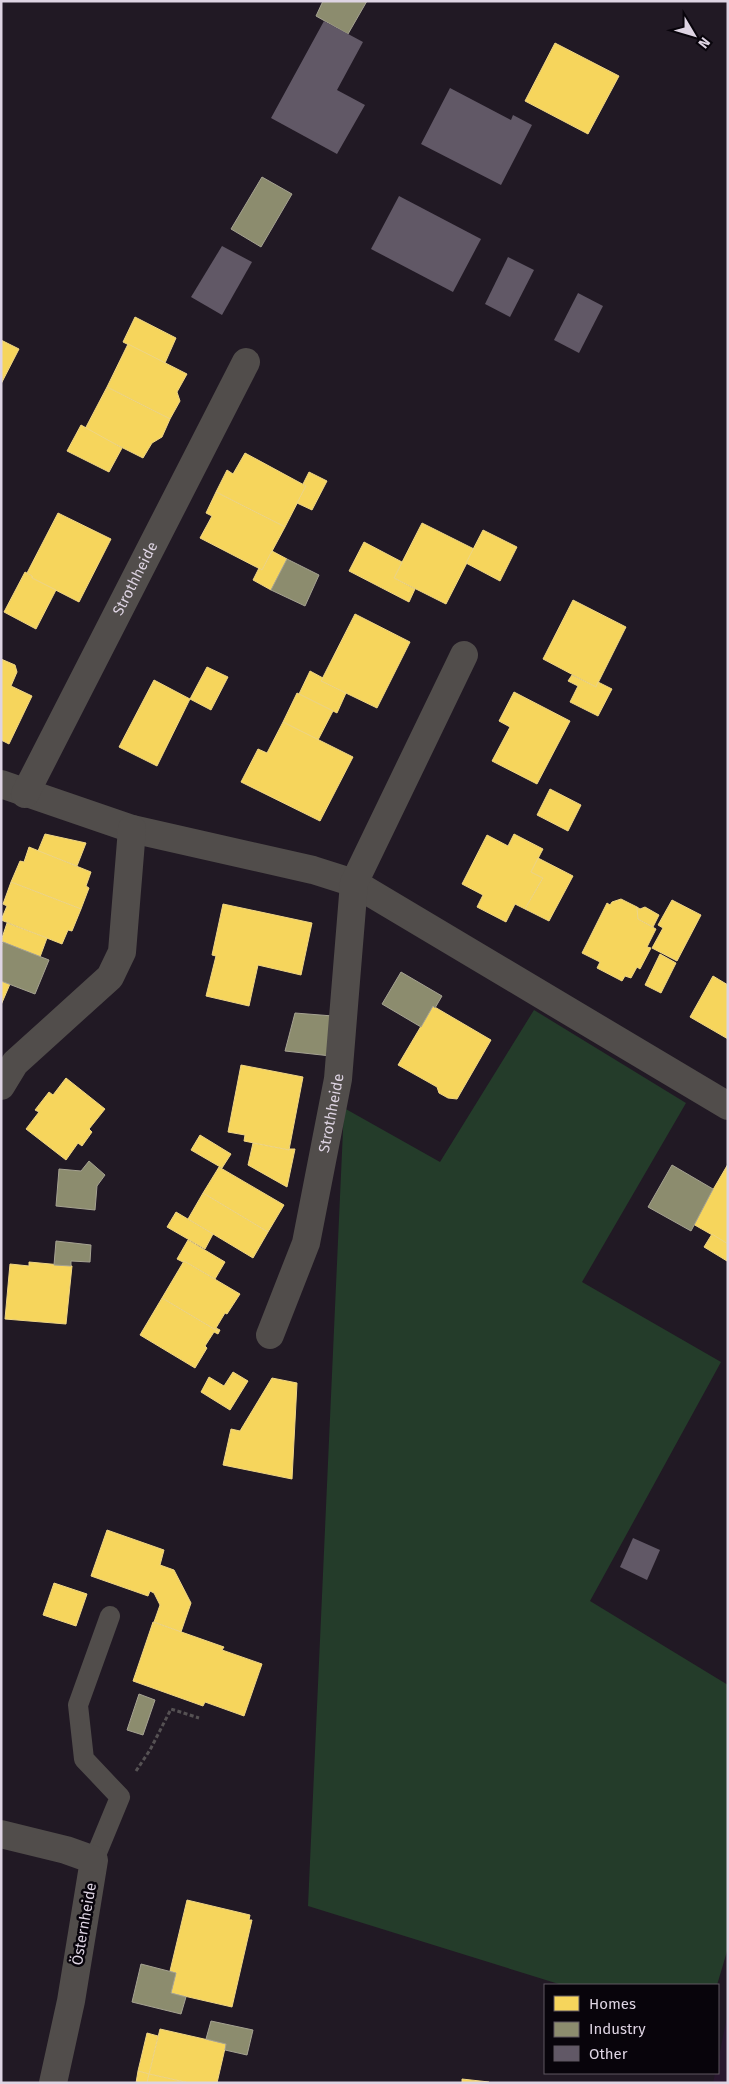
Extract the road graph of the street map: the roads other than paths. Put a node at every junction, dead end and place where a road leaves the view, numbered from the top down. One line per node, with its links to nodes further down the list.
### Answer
1 (246, 362): 3 (street, Strothheide)
2 (464, 655): 5 (street, Strothheide)
3 (13, 789): 4 (street, Strothheide)
4 (132, 829): 5 (street, Strothheide); 6 (street)
5 (354, 883): 7 (street, Strothheide); 8 (street, Strothheide)
6 (1, 1086)
7 (728, 1106)
8 (270, 1336)
9 (110, 1616): 11 (lane)
10 (1, 1834): 11 (street)
11 (94, 1860): 12 (street, Östernheide)
12 (54, 2083)

